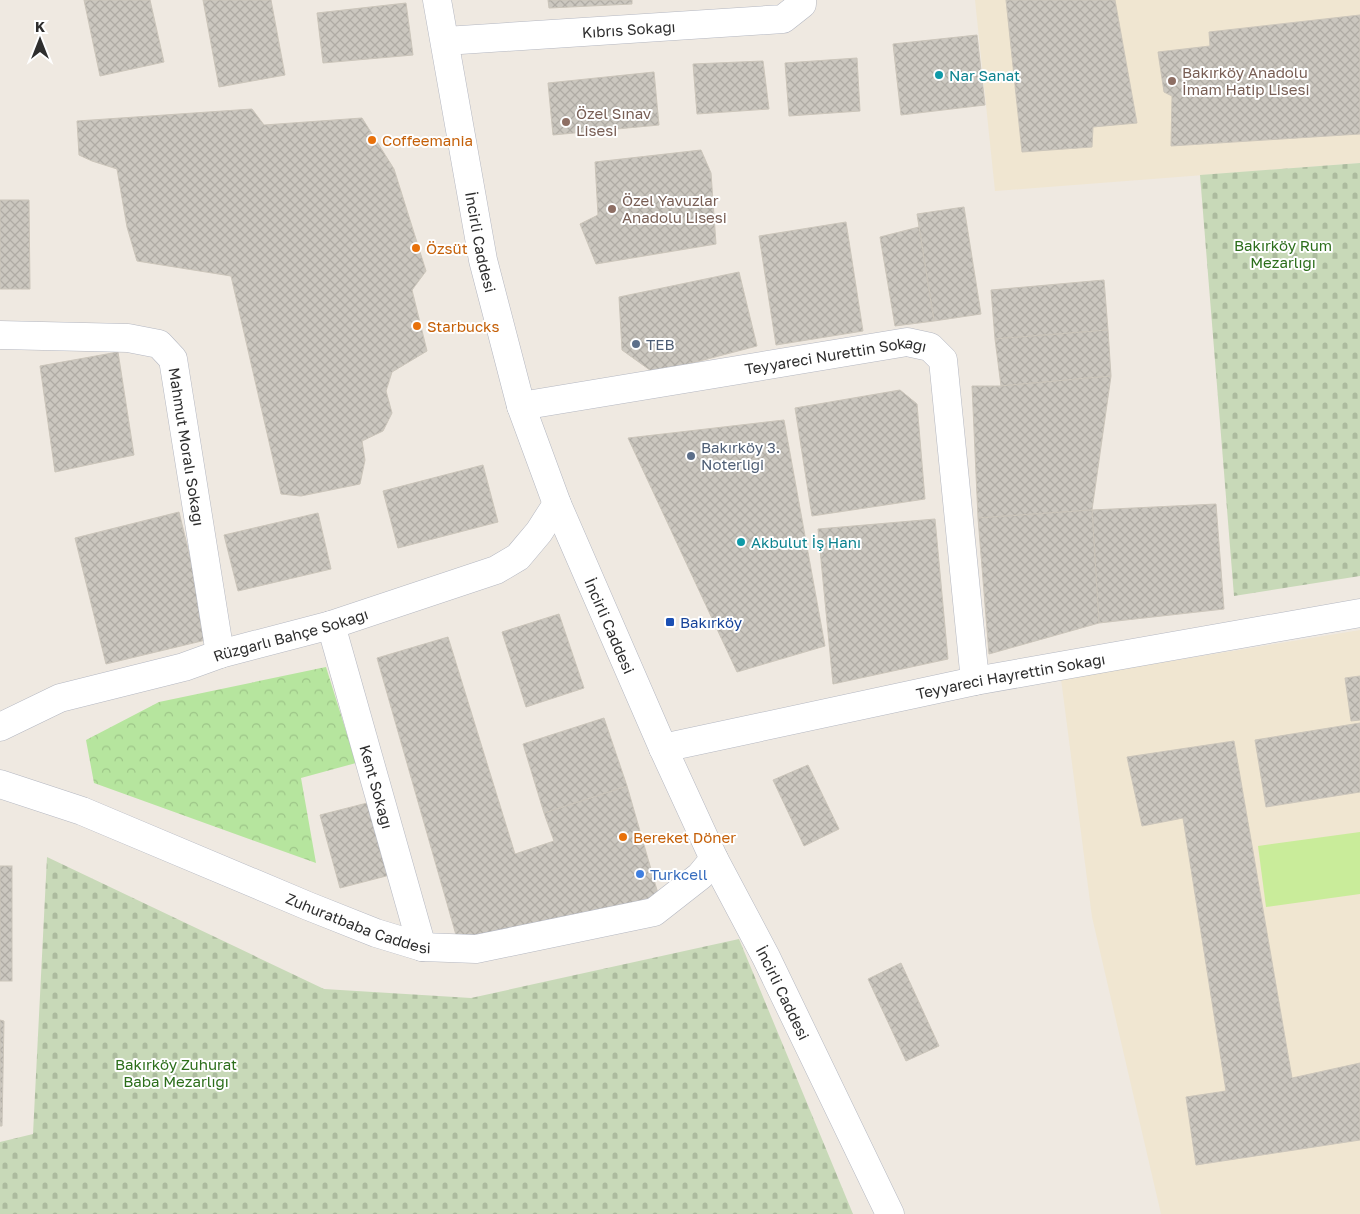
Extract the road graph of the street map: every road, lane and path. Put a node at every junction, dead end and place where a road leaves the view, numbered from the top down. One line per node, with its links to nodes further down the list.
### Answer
1 (436, 0): 3 (street, İncirli Caddesi)
2 (802, 0): 3 (street, Kıbrıs Sokağı)
3 (444, 41): 5 (street, İncirli Caddesi)
4 (0, 335): 9 (street, Mahmut Moralı Sokağı)
5 (521, 406): 6 (street, İncirli Caddesi); 10 (street, Teyyareci Nurettin Sokağı)
6 (556, 504): 8 (street, Rüzgarlı Bahçe Sokağı); 12 (street, İncirli Caddesi)
7 (1360, 613): 10 (street, Teyyareci Hayrettin Sokağı)
8 (331, 625): 9 (street, Rüzgarlı Bahçe Sokağı); 15 (street, Kent Sokağı)
9 (220, 654): 11 (street, Rüzgarlı Bahçe Sokağı)
10 (975, 682): 12 (street, Teyyareci Hayrettin Sokağı)
11 (0, 727)
12 (663, 748): 14 (street, İncirli Caddesi)
13 (0, 784): 15 (street, Zuhuratbaba Caddesi)
14 (714, 859): 15 (street, Zuhuratbaba Caddesi); 16 (street, İncirli Caddesi)
15 (422, 947)
16 (890, 1214)

